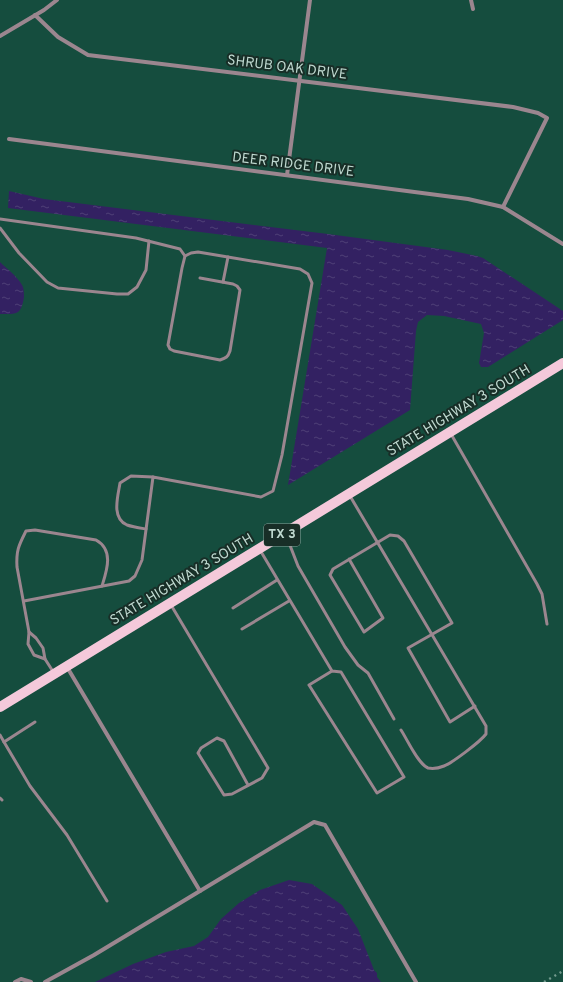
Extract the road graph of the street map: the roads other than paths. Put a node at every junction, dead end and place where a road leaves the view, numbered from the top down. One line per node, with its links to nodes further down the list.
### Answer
1 (57, 0): 5 (street)
2 (310, 0): 7 (street)
3 (471, 0): 4 (street)
4 (473, 9)
5 (35, 15): 6 (street); 7 (street, SHRUB OAK DRIVE)
6 (0, 36)
7 (299, 81): 9 (street); 10 (street, SHRUB OAK DRIVE)
8 (9, 139): 9 (street, DEER RIDGE DRIVE)
9 (287, 175): 10 (street, DEER RIDGE DRIVE)
10 (503, 207): 14 (street, DEER RIDGE DRIVE)
11 (0, 219): 13 (lane)
12 (0, 228): 13 (lane)
13 (149, 241): 15 (lane)
14 (563, 244)
15 (185, 256): 16 (lane); 18 (lane)
16 (228, 256): 18 (lane); 21 (lane)
17 (200, 278): 18 (lane)
18 (223, 282)
19 (563, 363): 20 (main road, STATE HIGHWAY 3 SOUTH / TX 3)
20 (450, 432): 22 (main road, STATE HIGHWAY 3 SOUTH / TX 3); 34 (lane)
21 (153, 477): 23 (lane); 23 (lane)
22 (349, 494): 24 (main road, STATE HIGHWAY 3 SOUTH / TX 3); 25 (lane)
23 (146, 530): 29 (lane)
24 (285, 533): 26 (main road, STATE HIGHWAY 3 SOUTH / TX 3); 44 (lane)
25 (378, 542): 27 (lane); 37 (lane); 37 (lane)
26 (260, 549): 28 (lane); 32 (main road, STATE HIGHWAY 3 SOUTH / TX 3)
27 (349, 559): 27 (lane)
28 (277, 580): 31 (lane); 33 (lane)
29 (102, 586): 30 (lane); 30 (lane)
30 (24, 601): 36 (lane)
31 (289, 601): 35 (lane); 40 (lane)
32 (170, 604): 39 (main road, STATE HIGHWAY 3 SOUTH / TX 3); 49 (lane)
33 (233, 608)
34 (547, 624)
35 (242, 629)
36 (29, 632): 38 (lane); 38 (lane)
37 (432, 634): 42 (lane); 42 (lane)
38 (45, 659): 41 (lane)
39 (67, 667): 41 (main road, STATE HIGHWAY 3 SOUTH / TX 3); 50 (street)
40 (332, 671): 40 (lane)
41 (54, 674): 43 (main road, STATE HIGHWAY 3 SOUTH / TX 3)
42 (475, 706): 46 (lane)
43 (0, 707)
44 (394, 718)
45 (35, 722): 48 (lane)
46 (401, 730)
47 (0, 735): 48 (lane)
48 (4, 742): 51 (lane)
49 (248, 785): 49 (lane)
50 (200, 891): 54 (street); 55 (street)
51 (107, 901)
52 (15, 982): 53 (street)
53 (31, 982)
54 (45, 982)
55 (416, 982)

